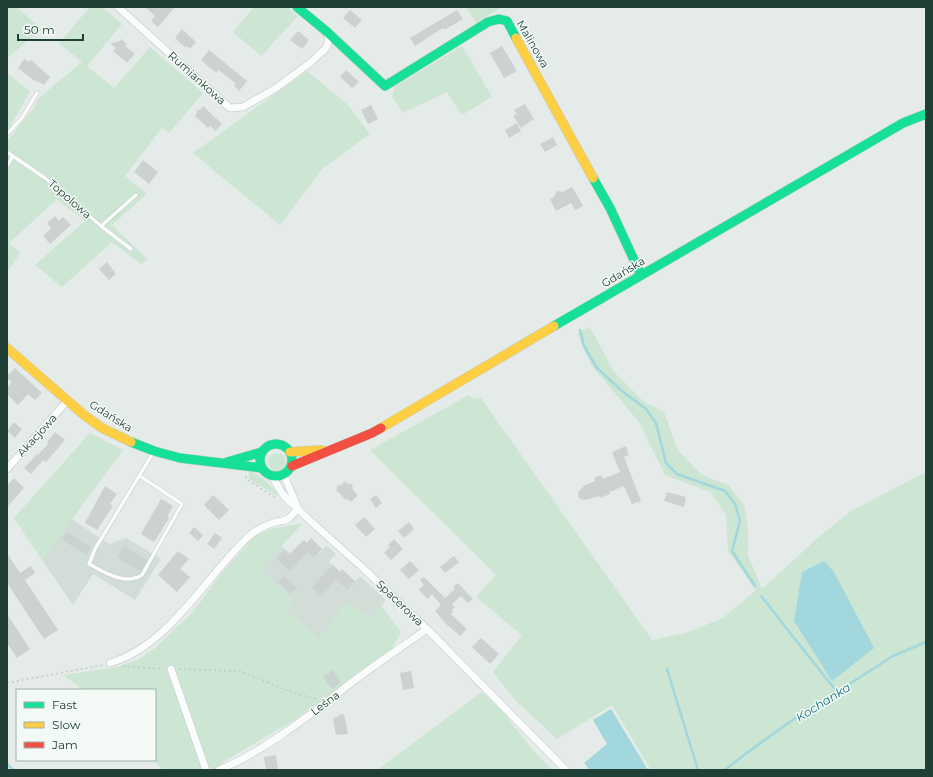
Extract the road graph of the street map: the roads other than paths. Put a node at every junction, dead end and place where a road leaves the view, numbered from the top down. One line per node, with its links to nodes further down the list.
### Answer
1 (118, 7): 3 (street, Rumiankowa)
2 (297, 7): 3 (main road)
3 (326, 31): 13 (main road, Malinowa)
4 (37, 93): 6 (lane)
5 (926, 114): 13 (main road, Gdańska)
6 (7, 134)
7 (7, 152): 8 (lane, Topolowa)
8 (13, 156): 9 (lane); 11 (lane, Topolowa)
9 (7, 166)
10 (136, 196): 11 (lane)
11 (101, 226): 12 (lane, Topolowa)
12 (131, 249)
13 (640, 275): 16 (main road, Gdańska)
14 (8, 351): 15 (main road, Gdańska)
15 (67, 401): 17 (main road, Gdańska); 23 (street, Akacjowa)
16 (332, 449): 19 (main road, Gdańska); 21 (main road, Gdańska)
17 (154, 452): 20 (main road, Gdańska); 25 (lane)
18 (262, 452): 19 (main road); 20 (main road, Gdańska); 22 (main road)
19 (290, 452): 21 (main road)
20 (223, 463): 22 (main road, Gdańska)
21 (292, 466): 24 (main road)
22 (262, 468): 26 (main road)
23 (7, 469)
24 (284, 475): 26 (main road); 27 (street, Spacerowa)
25 (140, 476): 25 (lane)
26 (272, 476): 27 (street, Spacerowa)
27 (298, 508): 28 (street, Spacerowa); 29 (street)
28 (427, 629): 32 (street, Leśna); 33 (street, Spacerowa)
29 (110, 663)
30 (171, 669): 31 (street)
31 (206, 770)
32 (219, 770)
33 (566, 770)

